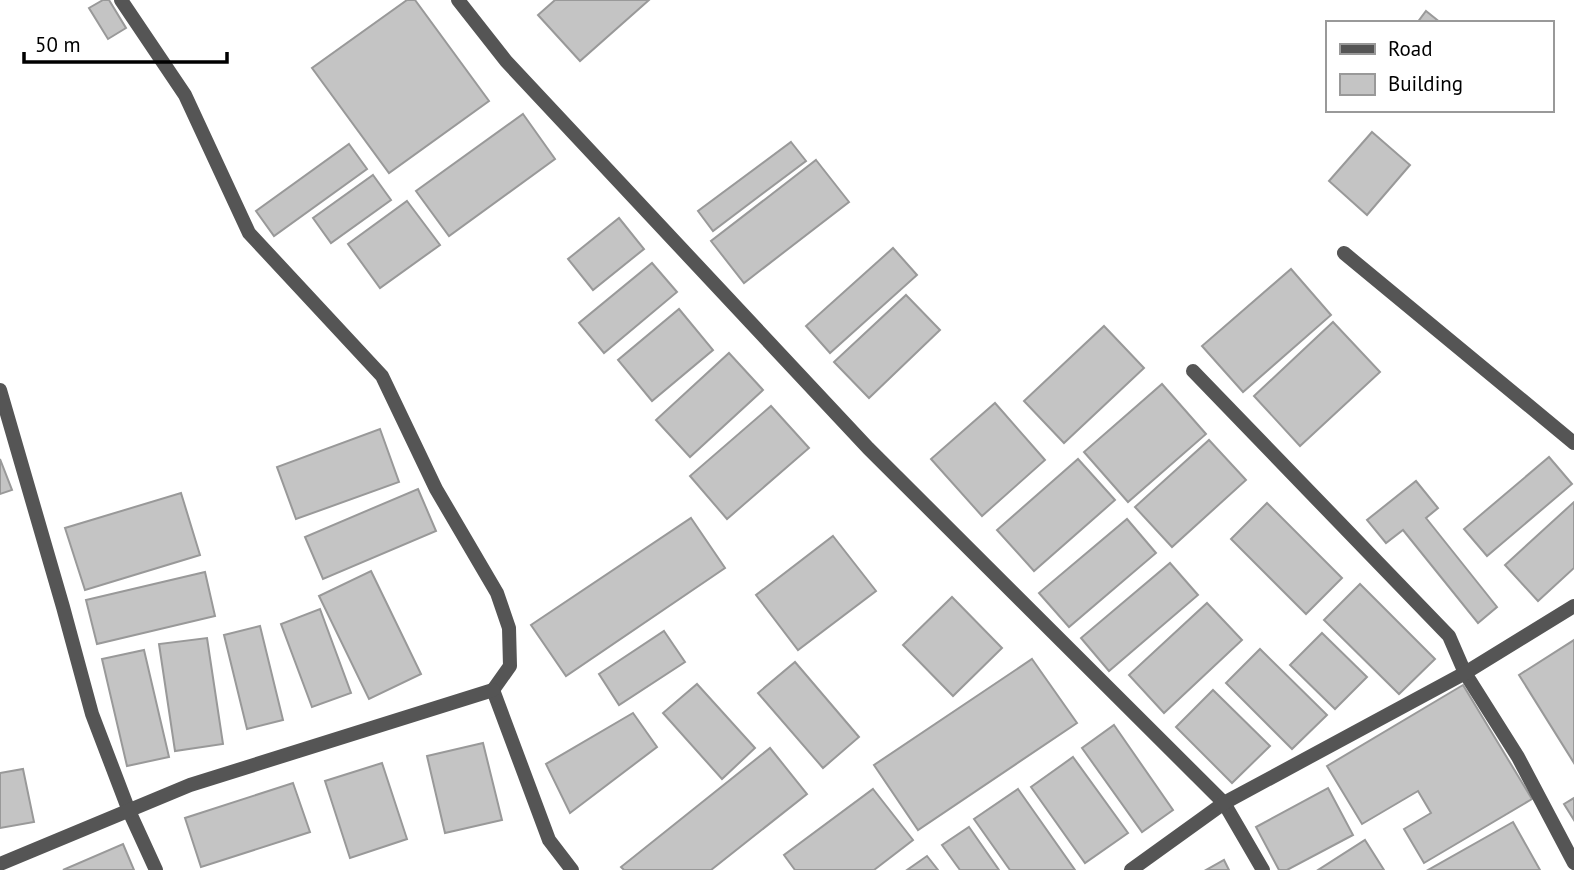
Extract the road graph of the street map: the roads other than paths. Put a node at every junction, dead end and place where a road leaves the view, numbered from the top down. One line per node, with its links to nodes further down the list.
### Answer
1 (121, 0): 9 (street)
2 (458, 0): 10 (street)
3 (1344, 253): 6 (street)
4 (1193, 372): 8 (street)
5 (0, 390): 11 (street)
6 (1574, 443)
7 (1574, 606): 8 (street)
8 (1465, 673): 10 (street); 12 (street)
9 (493, 690): 11 (street); 15 (street)
10 (1224, 803): 16 (street); 17 (street)
11 (129, 811): 13 (street); 14 (street)
12 (1574, 863)
13 (0, 864)
14 (156, 870)
15 (572, 870)
16 (1131, 870)
17 (1263, 870)

